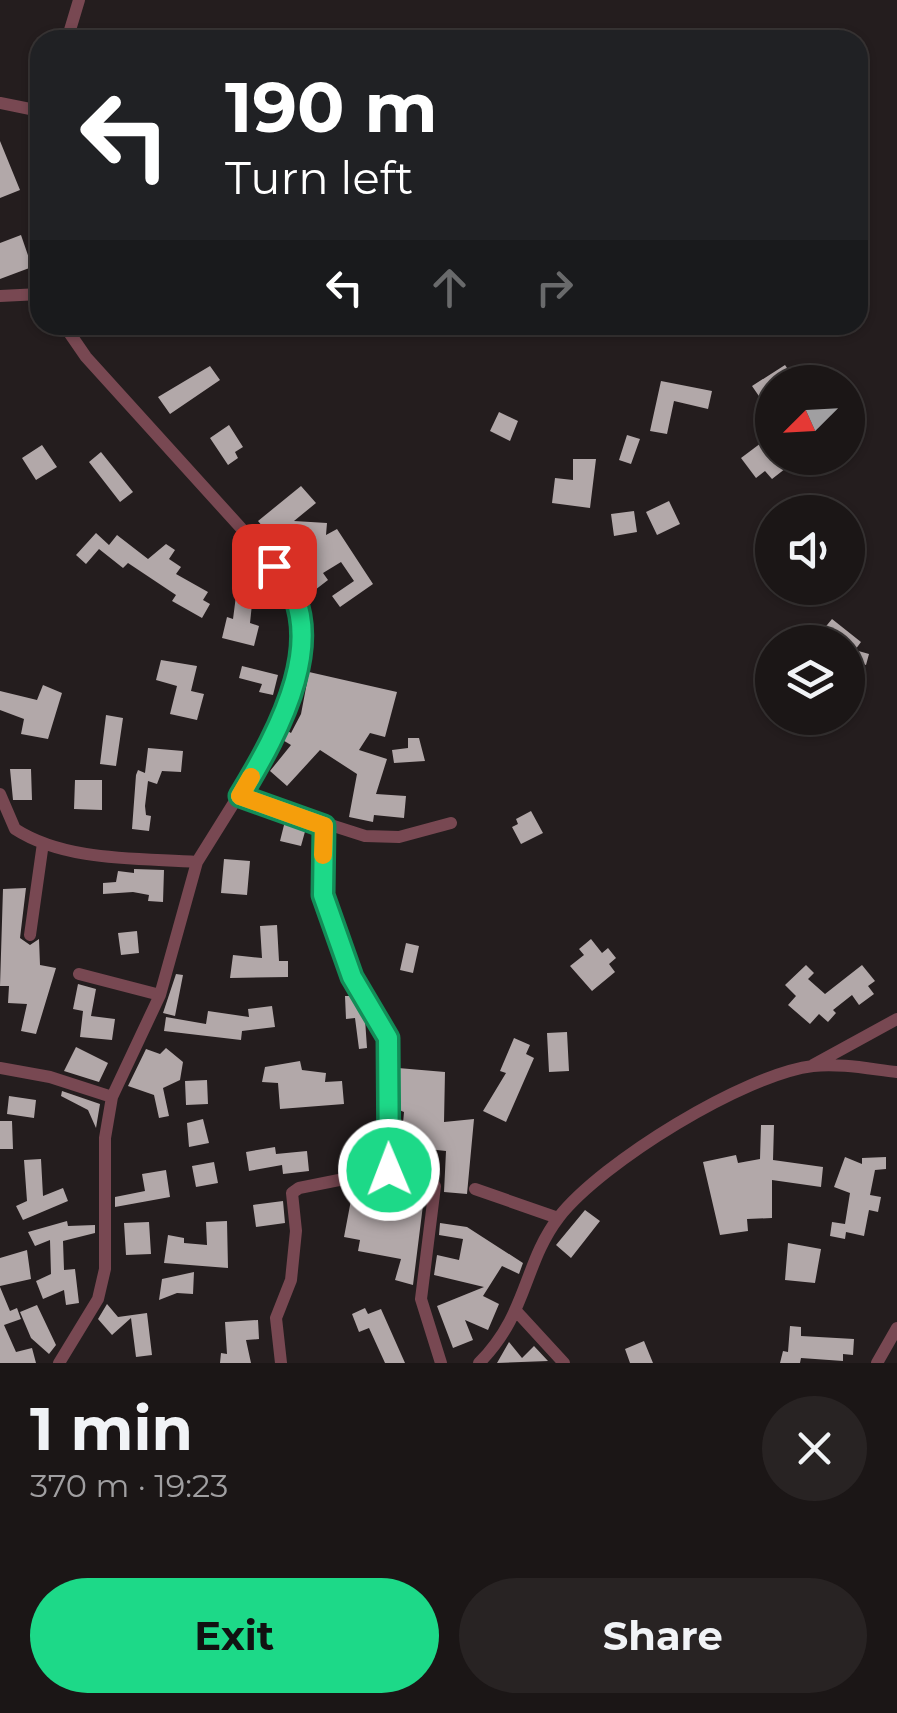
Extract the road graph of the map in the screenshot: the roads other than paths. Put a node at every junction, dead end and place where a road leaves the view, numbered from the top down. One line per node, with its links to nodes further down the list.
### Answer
1 (79, 0): 2 (street)
2 (70, 30)
3 (0, 103): 4 (street)
4 (30, 109)
5 (30, 294): 6 (street)
6 (0, 296)
7 (71, 335): 9 (street)
8 (0, 794): 12 (street)
9 (240, 796): 11 (street); 13 (street)
10 (452, 823): 11 (street)
11 (324, 826): 22 (street)
12 (43, 843): 13 (street); 14 (street)
13 (197, 862): 16 (street)
14 (30, 936)
15 (79, 974): 16 (street)
16 (160, 995): 21 (street)
17 (897, 1020): 18 (street)
18 (811, 1066): 20 (street); 24 (street)
19 (0, 1068): 21 (street)
20 (897, 1072)
21 (112, 1098): 27 (street)
22 (389, 1170): 28 (street); 29 (street)
23 (475, 1189): 24 (street)
24 (558, 1218): 25 (street)
25 (518, 1313): 30 (street); 31 (street)
26 (897, 1328): 32 (street)
27 (59, 1363)
28 (282, 1363)
29 (440, 1363)
30 (479, 1363)
31 (564, 1363)
32 (877, 1363)

